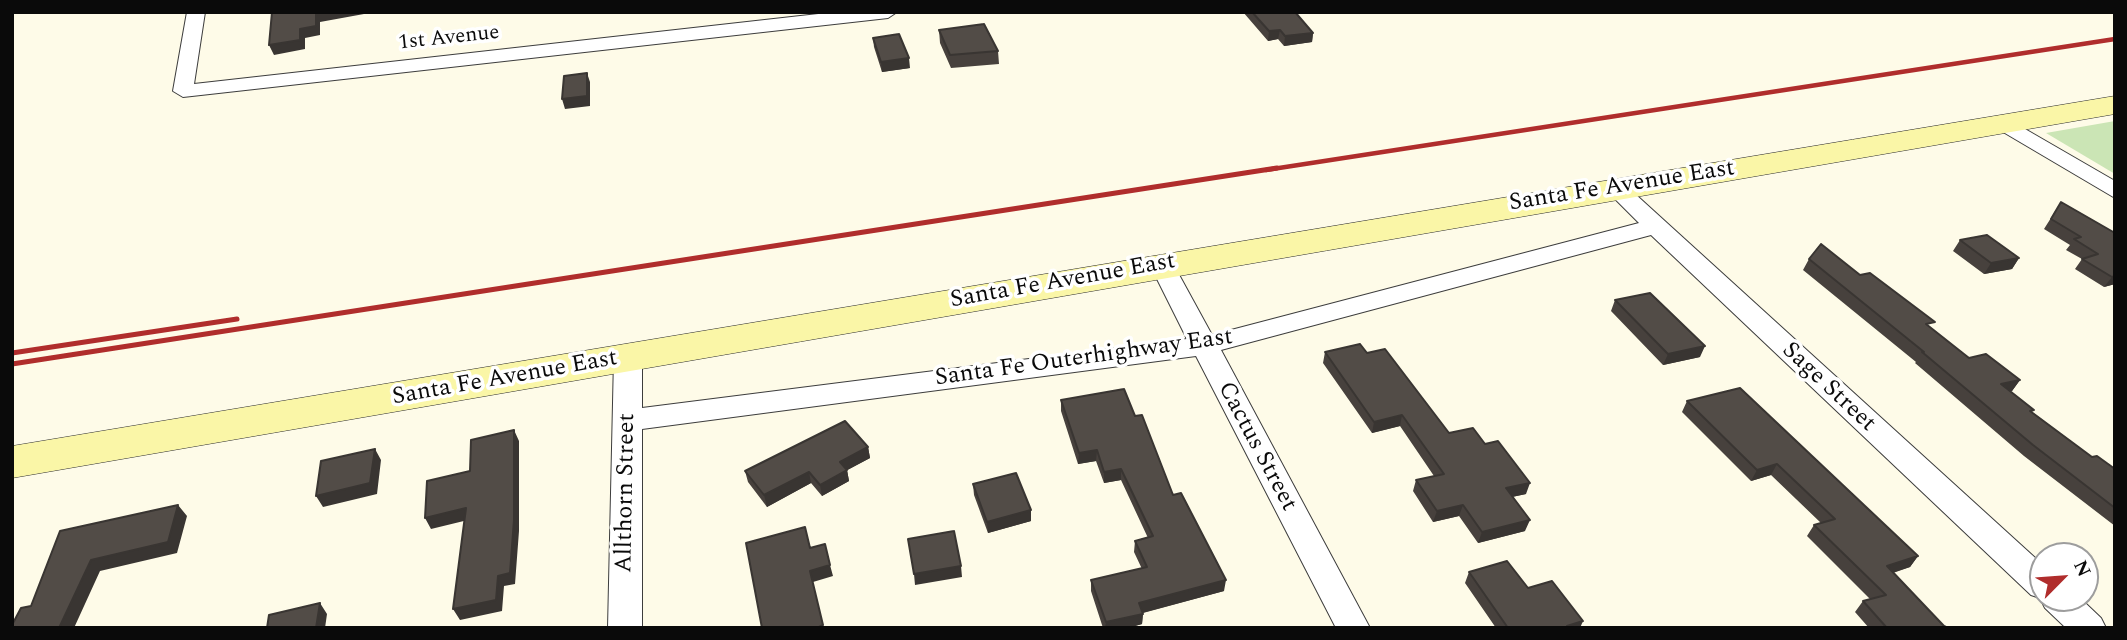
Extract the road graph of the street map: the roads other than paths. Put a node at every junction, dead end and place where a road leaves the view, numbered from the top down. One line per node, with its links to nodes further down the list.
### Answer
1 (197, 12): 3 (street, 1st Avenue)
2 (888, 12): 3 (street, 1st Avenue)
3 (799, 18)
4 (2115, 105): 5 (street, Santa Fe Avenue East)
5 (2006, 124): 6 (street, Santa Fe Avenue East); 7 (street)
6 (1615, 188): 8 (street, Sage Street); 9 (street, Santa Fe Avenue East)
7 (2115, 191)
8 (1653, 227): 10 (street, Santa Fe Outerhighway East); 14 (street, Sage Street)
9 (1162, 265): 10 (street, Cactus Street); 11 (street, Santa Fe Avenue East)
10 (1203, 346): 12 (street, Santa Fe Outerhighway East); 17 (street, Cactus Street)
11 (628, 359): 12 (street, Allthorn Street); 13 (street, Santa Fe Avenue East)
12 (629, 420): 16 (street, Allthorn Street)
13 (12, 461)
14 (2029, 573)
15 (2072, 612): 18 (street)
16 (625, 628)
17 (1353, 628)
18 (2089, 628)

